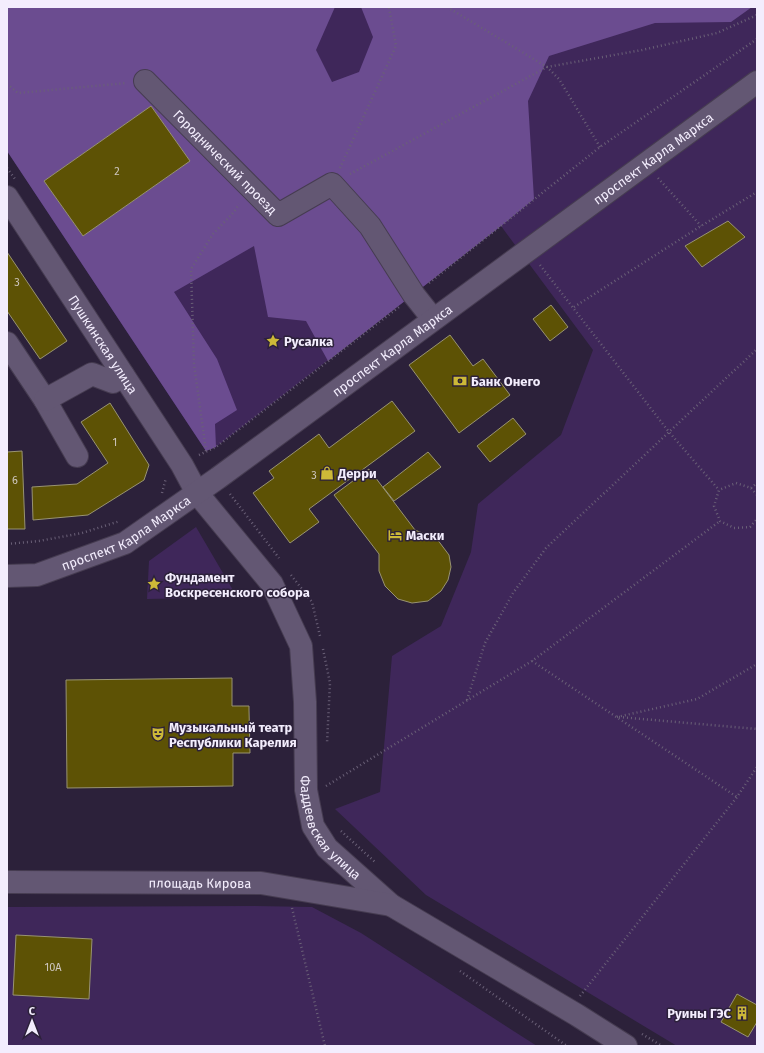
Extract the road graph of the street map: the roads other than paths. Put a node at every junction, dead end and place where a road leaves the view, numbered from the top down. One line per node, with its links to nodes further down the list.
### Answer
1 (145, 81): 4 (street, Городнический проезд)
2 (757, 82): 4 (street, проспект Карла Маркса)
3 (7, 197): 6 (street, Пушкинская улица)
4 (434, 319): 9 (street, проспект Карла Маркса)
5 (7, 343): 7 (street)
6 (123, 375): 7 (street); 9 (street, Пушкинская улица)
7 (45, 400): 8 (street)
8 (77, 456)
9 (197, 493): 10 (street, проспект Карла Маркса); 12 (street, Фаддеевская улица)
10 (7, 576)
11 (7, 882): 12 (street, площадь Кирова)
12 (391, 905): 13 (street, Фаддеевская улица)
13 (626, 1046)

